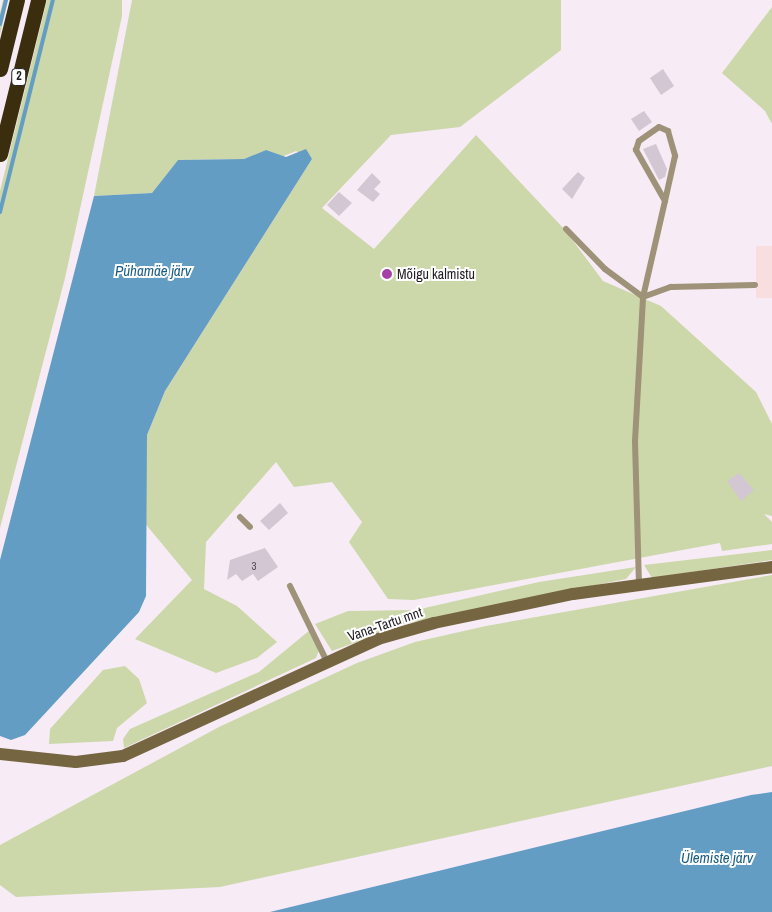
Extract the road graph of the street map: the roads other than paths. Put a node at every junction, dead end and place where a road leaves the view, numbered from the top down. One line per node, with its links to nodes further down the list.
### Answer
1 (17, 0): 3 (highway, 2)
2 (38, 0): 4 (highway, 2)
3 (0, 69)
4 (0, 154)
5 (665, 201): 5 (lane); 8 (lane)
6 (566, 229): 8 (lane)
7 (755, 285): 8 (lane)
8 (643, 297): 12 (lane)
9 (240, 517): 10 (lane)
10 (250, 526)
11 (772, 567): 12 (street, Vana-Tartu mnt)
12 (639, 585): 14 (street, Vana-Tartu mnt)
13 (290, 586): 14 (lane)
14 (327, 662): 17 (street, Vana-Tartu mnt)
15 (0, 749): 17 (street, Vana-Tartu mnt)
16 (0, 754): 17 (street, Vana-Tartu mnt)
17 (26, 757)

